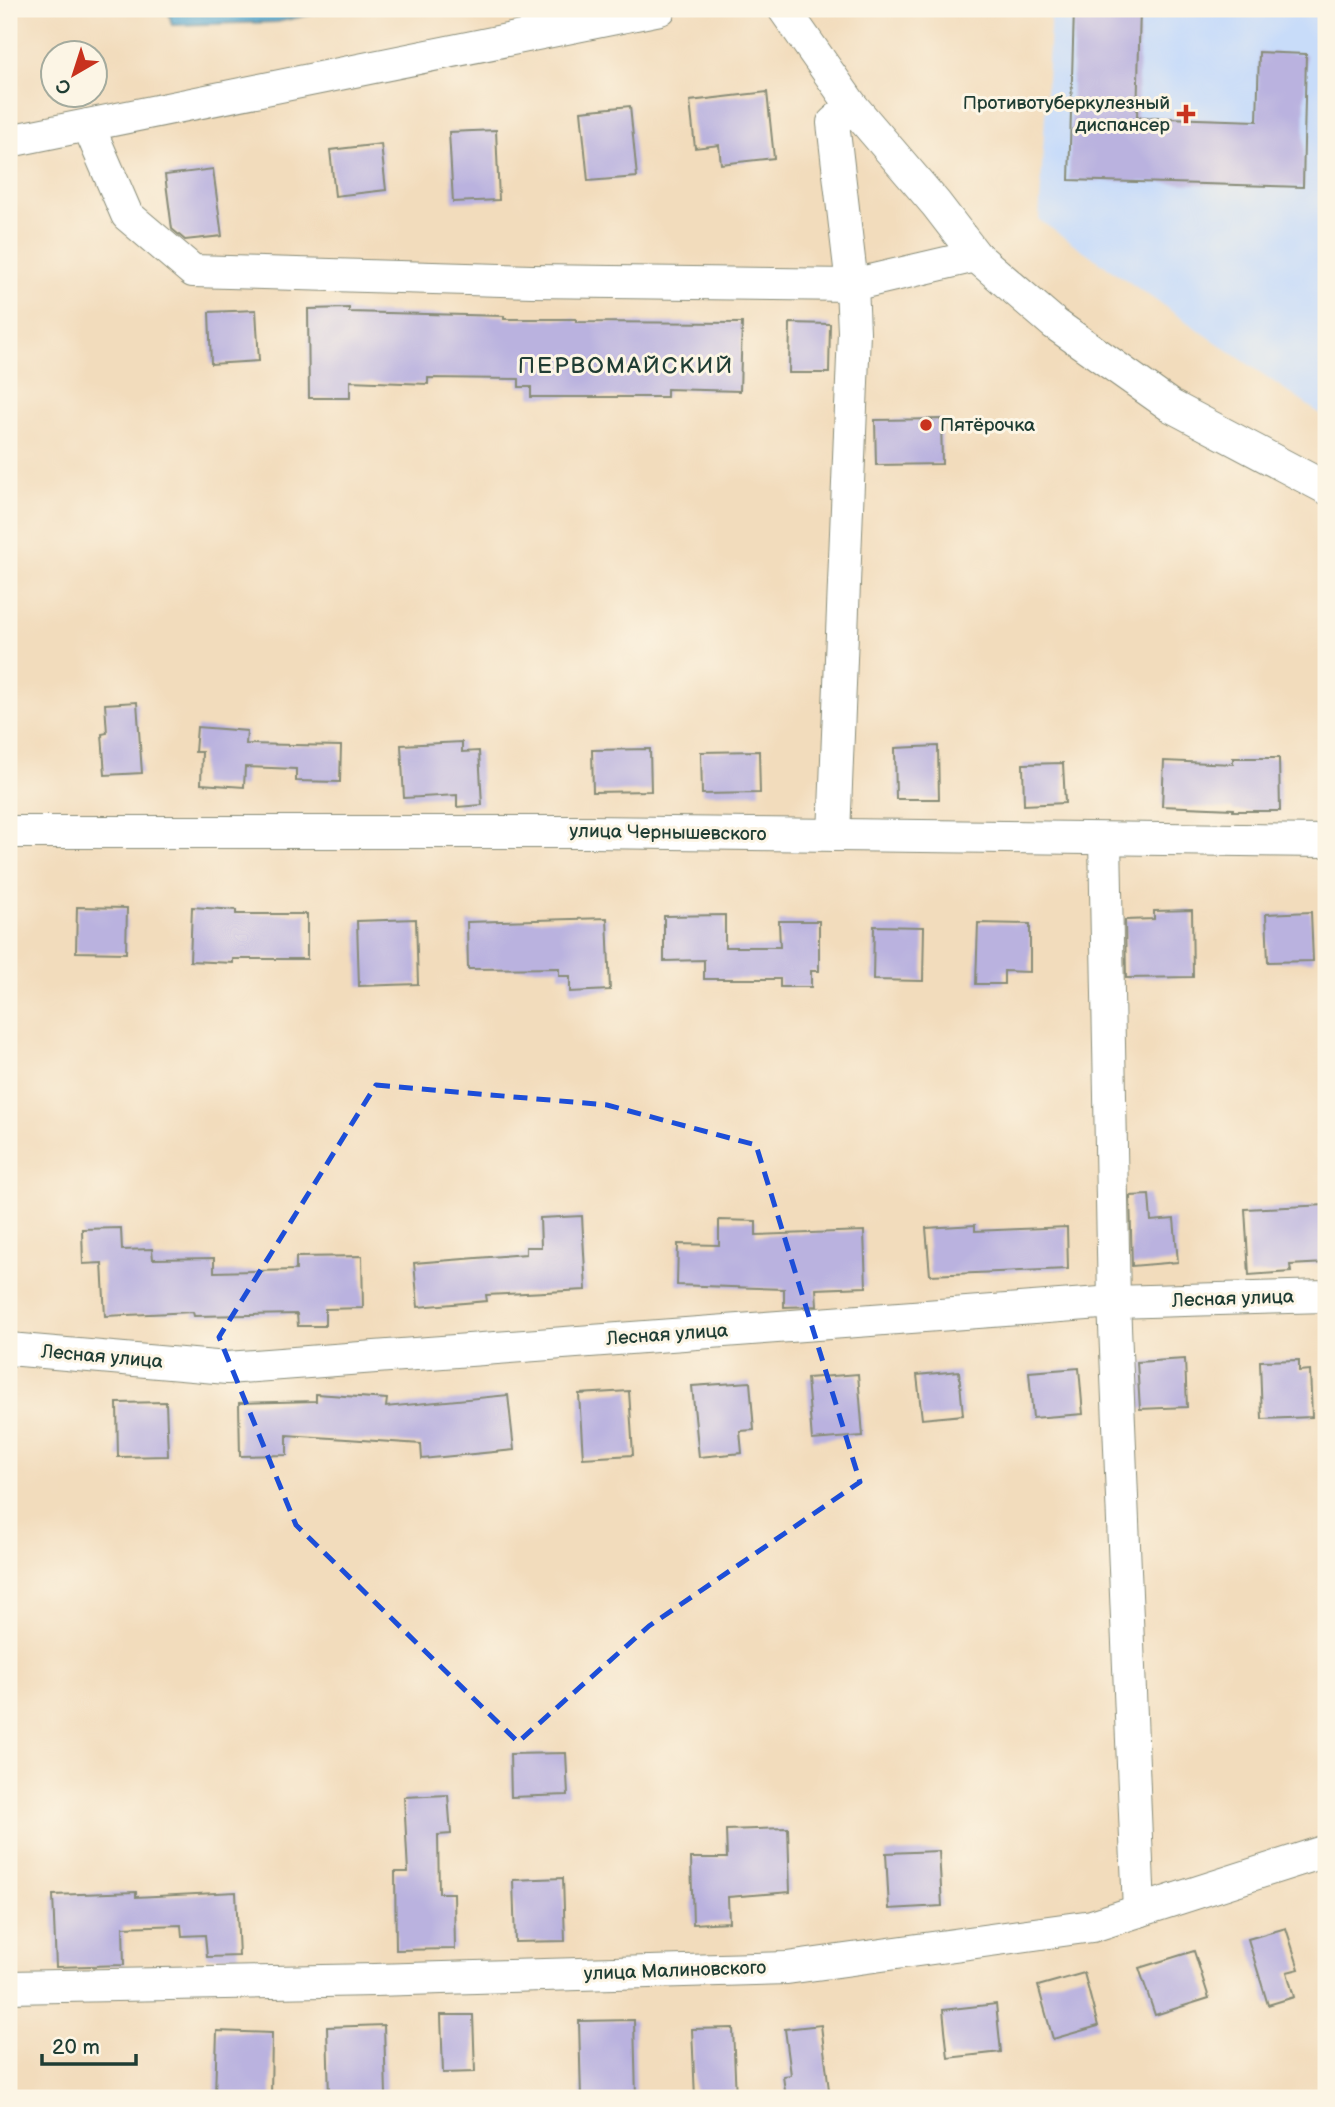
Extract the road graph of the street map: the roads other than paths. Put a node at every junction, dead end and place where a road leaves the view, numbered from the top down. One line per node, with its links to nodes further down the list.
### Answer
1 (660, 9): 4 (street)
2 (784, 9): 3 (street)
3 (852, 106): 6 (street); 7 (street)
4 (88, 125): 5 (street); 7 (street)
5 (9, 141)
6 (976, 256): 7 (street); 8 (street)
7 (852, 285): 10 (street)
8 (1326, 488)
9 (9, 832): 10 (street, улица Чернышевского)
10 (834, 835): 11 (street, улица Чернышевского)
11 (1105, 839): 12 (street, улица Чернышевского); 14 (street)
12 (1326, 841)
13 (1326, 1296): 14 (street, Лесная улица)
14 (1114, 1302): 15 (street, Лесная улица); 17 (street)
15 (9, 1349)
16 (1326, 1851): 17 (street, улица Малиновского)
17 (1139, 1911): 18 (street, улица Малиновского)
18 (9, 1987)

